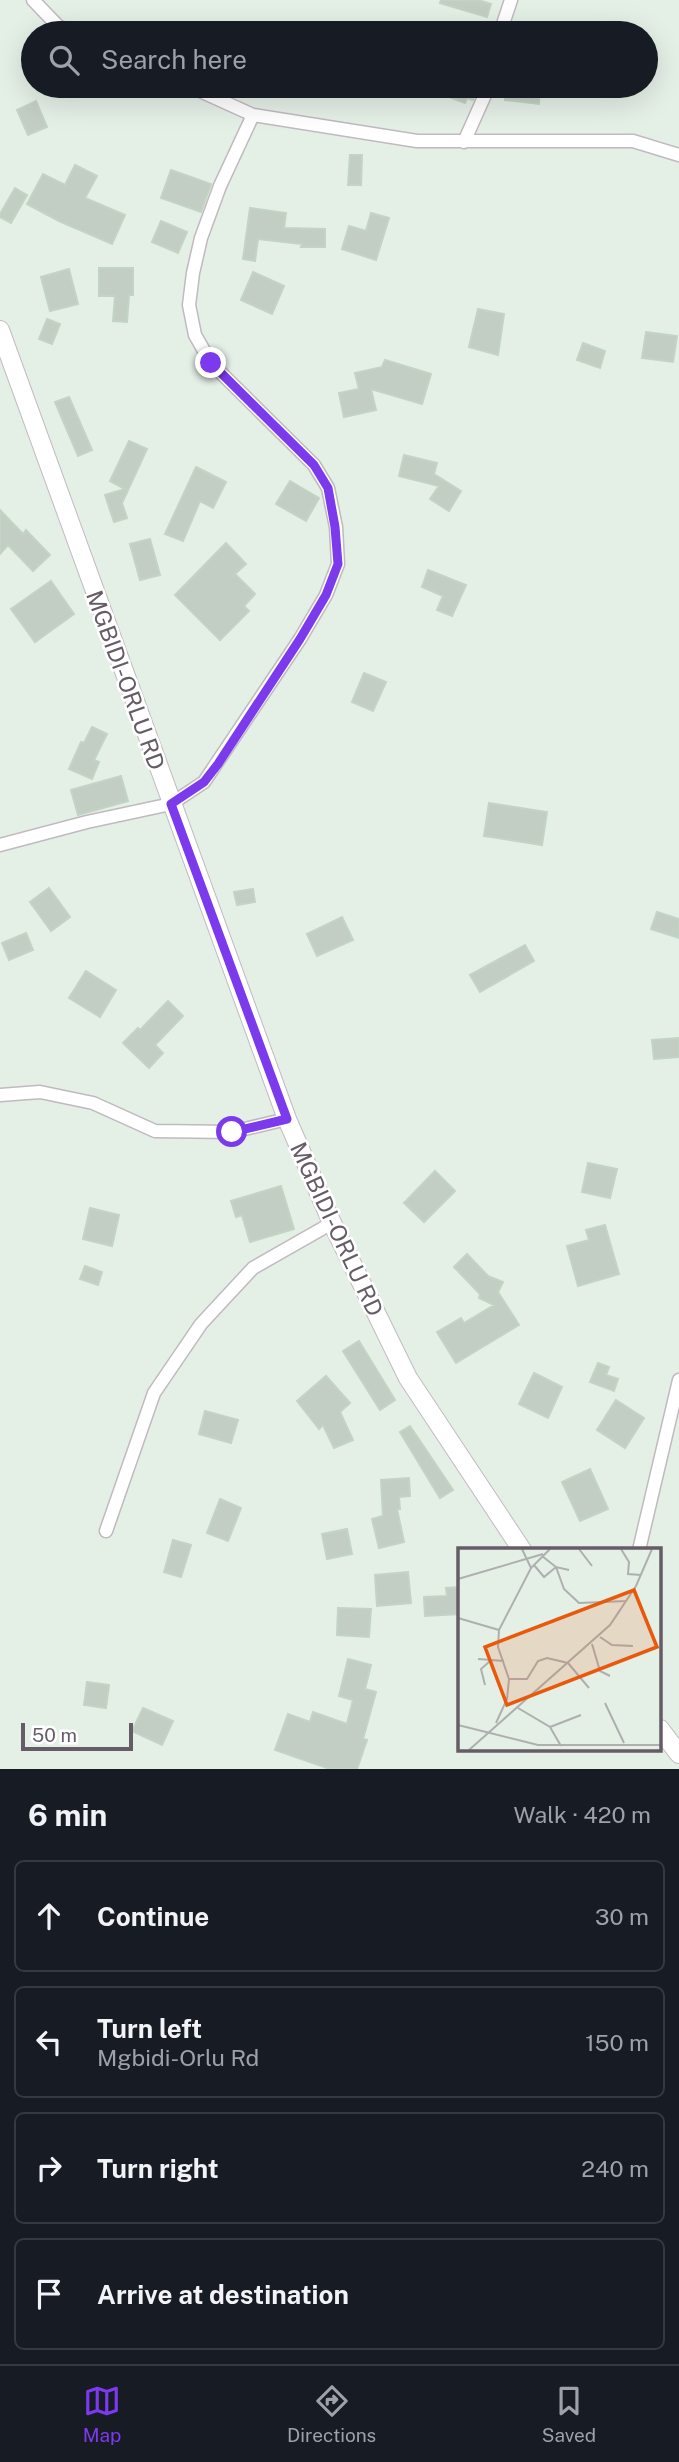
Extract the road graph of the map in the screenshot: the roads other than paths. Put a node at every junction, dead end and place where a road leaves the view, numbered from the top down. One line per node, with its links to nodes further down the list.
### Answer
1 (33, 0): 3 (street)
2 (511, 0): 4 (street)
3 (53, 21)
4 (504, 21)
5 (215, 98): 7 (street)
6 (484, 98): 8 (street)
7 (253, 115): 8 (street); 11 (street)
8 (464, 142): 9 (street)
9 (679, 155)
10 (0, 330): 11 (main road, MGBIDI-ORLU RD)
11 (171, 804): 12 (street); 14 (main road, MGBIDI-ORLU RD)
12 (0, 845)
13 (0, 1096): 14 (street)
14 (287, 1119): 15 (main road, MGBIDI-ORLU RD)
15 (332, 1223): 17 (street); 18 (main road, MGBIDI-ORLU RD)
16 (679, 1380): 19 (street)
17 (106, 1531)
18 (521, 1548)
19 (639, 1548)
20 (662, 1732): 21 (main road)
21 (679, 1754)

